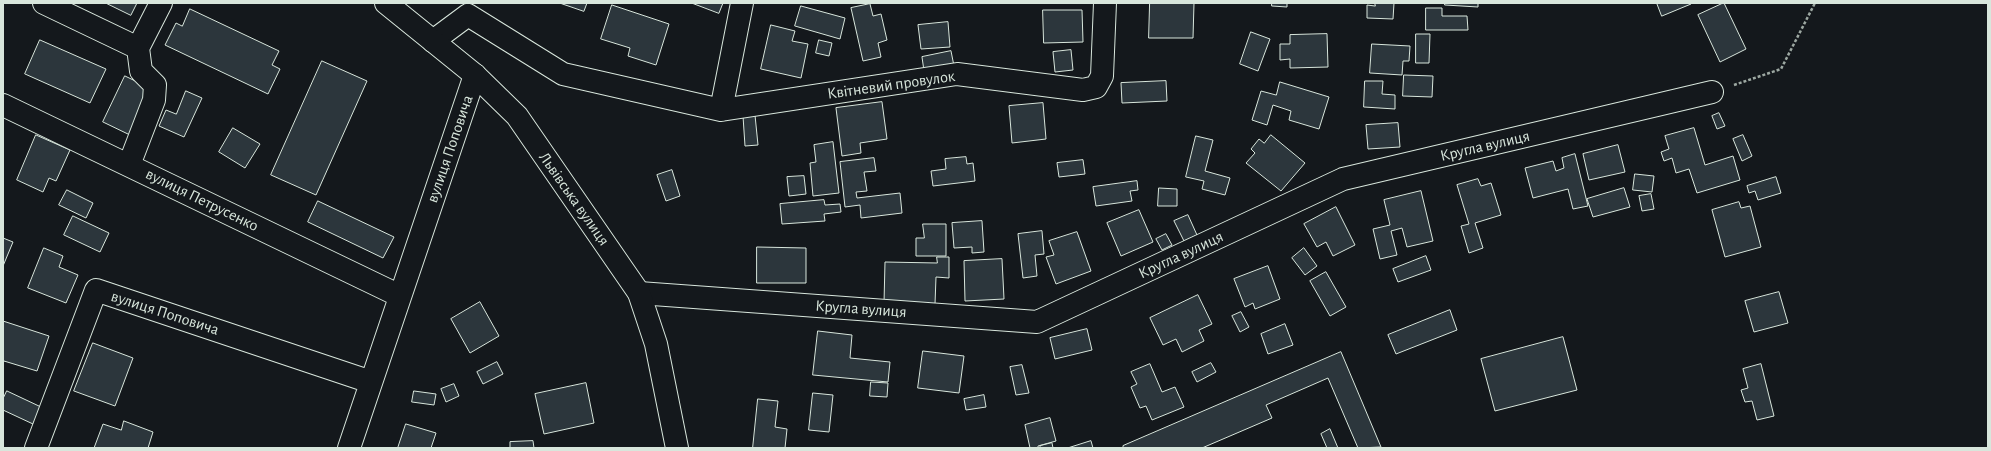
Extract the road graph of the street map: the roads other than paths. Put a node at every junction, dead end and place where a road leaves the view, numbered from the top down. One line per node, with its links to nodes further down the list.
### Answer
1 (44, 3): 8 (street)
2 (161, 3): 8 (street)
3 (386, 3): 7 (street, Львівська вулиця)
4 (742, 3): 12 (street)
5 (1105, 3): 12 (street, Квітневий провулок)
6 (468, 9): 7 (street); 12 (street)
7 (433, 41): 9 (street, Львівська вулиця)
8 (138, 48): 13 (street)
9 (475, 75): 14 (street, Львівська вулиця); 15 (street, вулиця Поповича)
10 (1712, 92): 14 (street, Кругла вулиця)
11 (3, 105): 13 (street, вулиця Петрусенко)
12 (721, 110)
13 (129, 165): 15 (street, вулиця Петрусенко)
14 (640, 293): 19 (street, Львівська вулиця)
15 (400, 296): 16 (street, вулиця Поповича)
16 (371, 382): 17 (street, вулиця Поповича); 18 (street, вулиця Поповича)
17 (36, 448)
18 (349, 448)
19 (677, 448)

